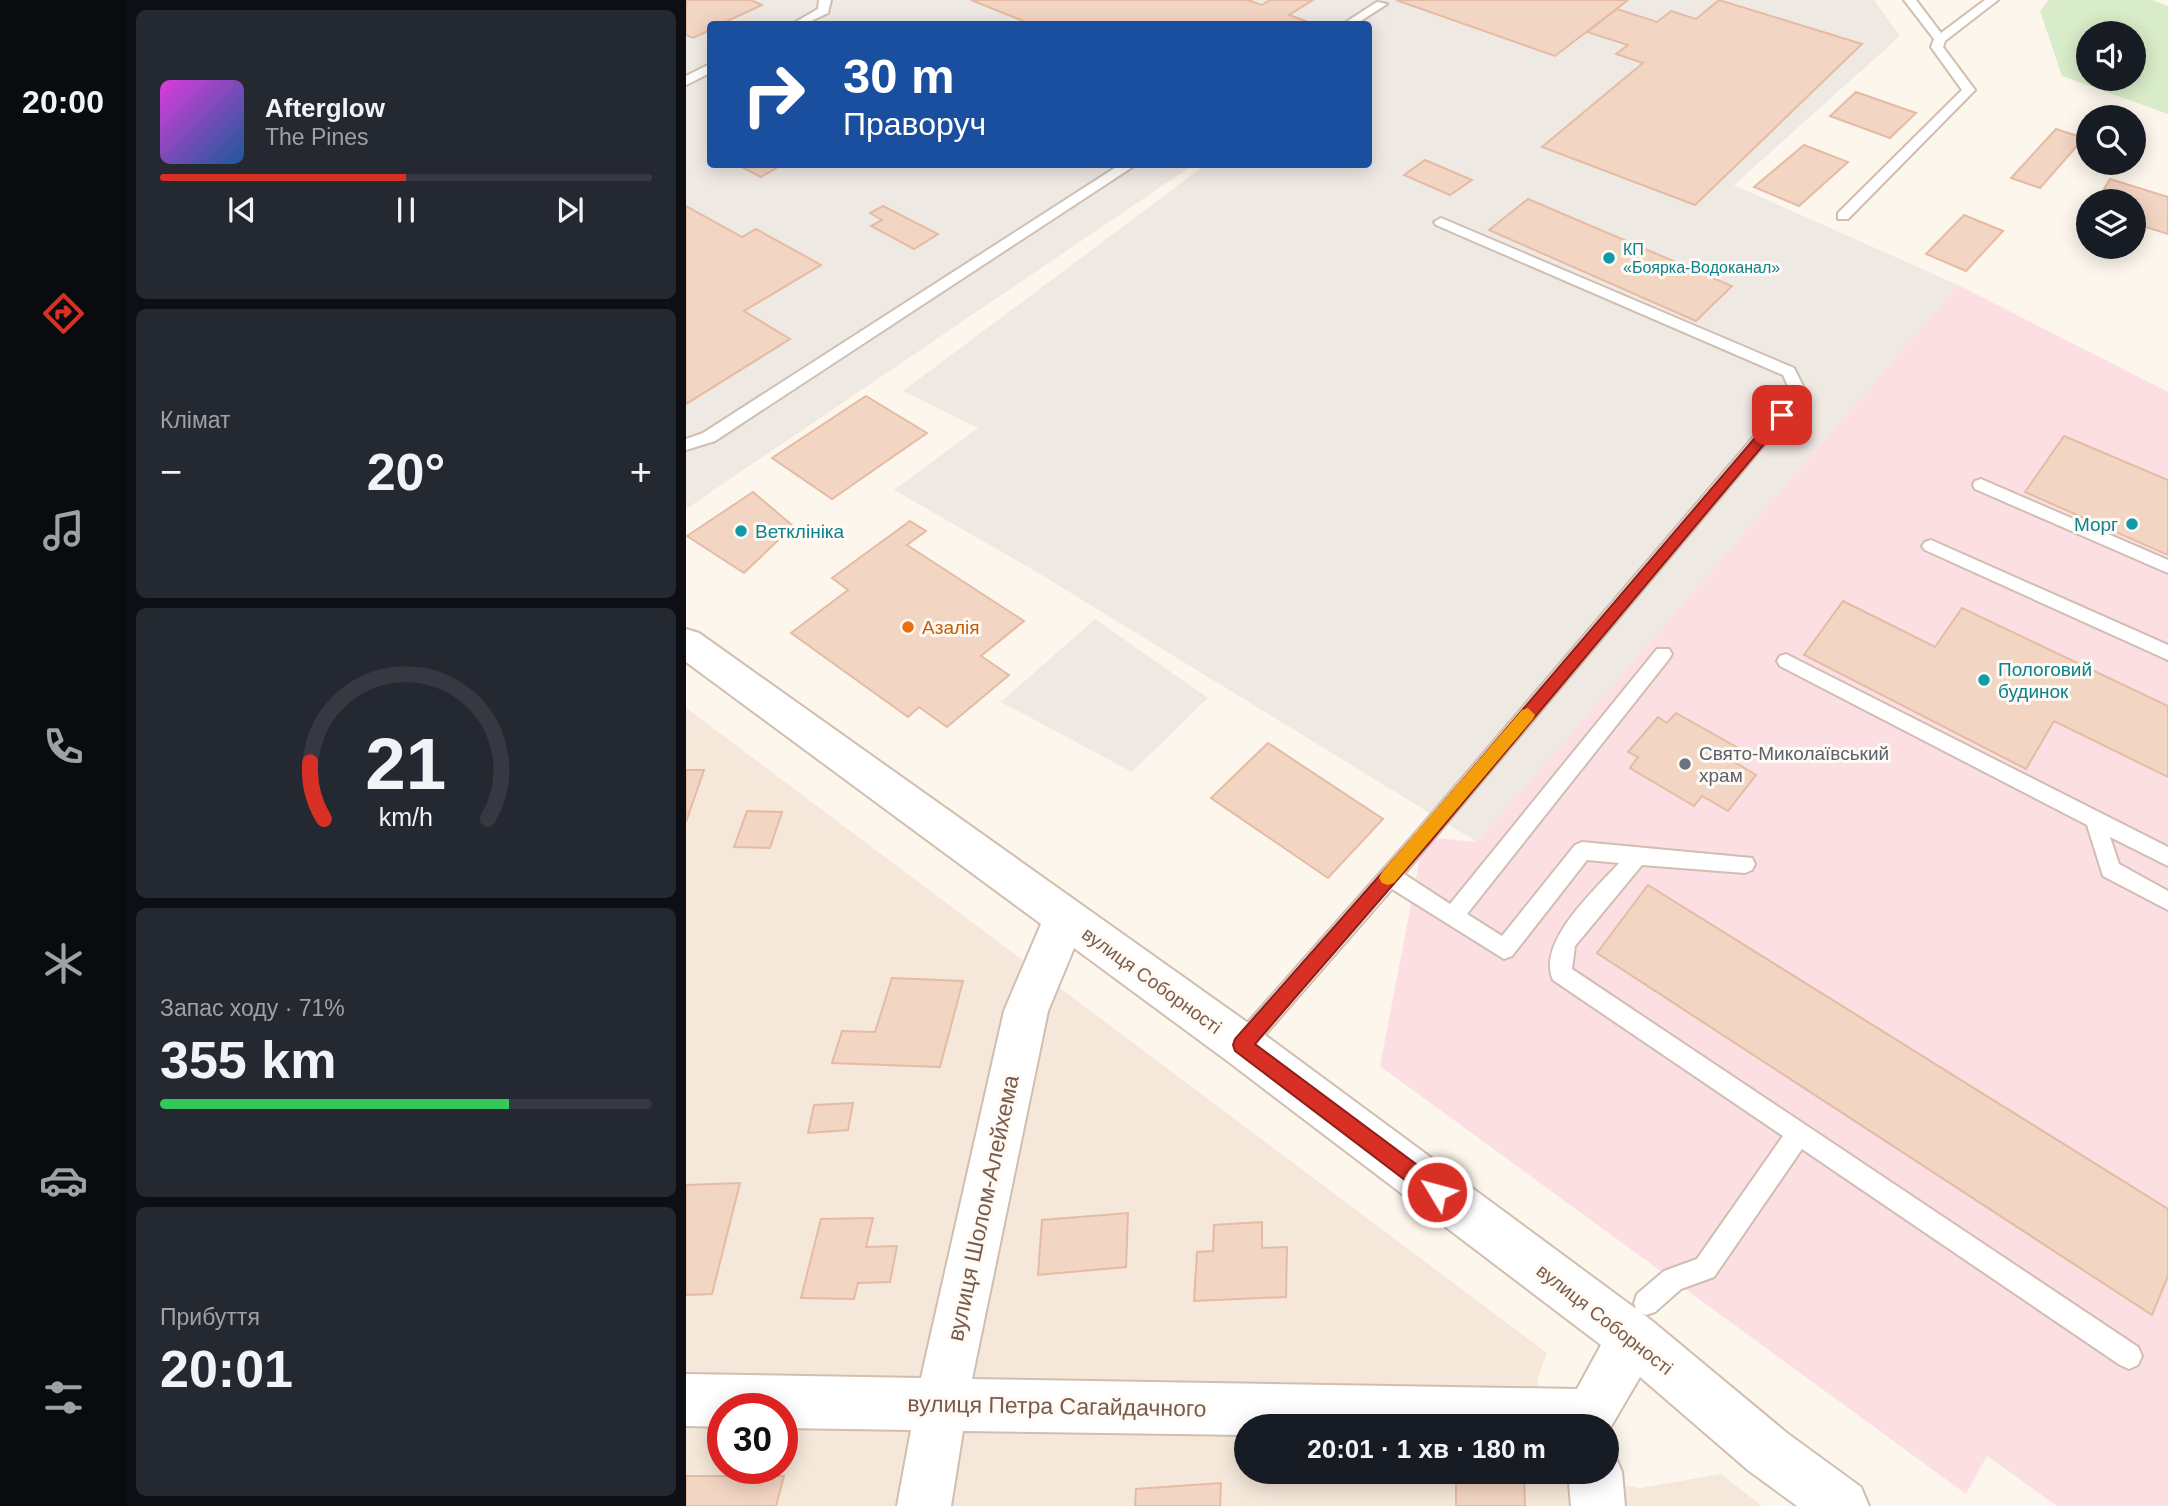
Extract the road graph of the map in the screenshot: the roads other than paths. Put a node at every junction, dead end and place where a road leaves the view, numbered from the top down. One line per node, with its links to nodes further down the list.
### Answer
1 (825, 0): 5 (lane)
2 (1910, 0): 7 (lane)
3 (1992, 0): 7 (lane)
4 (1381, 4): 6 (lane)
5 (803, 21)
6 (1354, 21)
7 (1940, 39): 11 (lane)
8 (707, 70): 9 (lane)
9 (686, 81)
10 (1125, 168): 13 (lane)
11 (1843, 216)
12 (1441, 222): 25 (lane)
13 (686, 445)
14 (1982, 485): 16 (lane)
15 (1931, 546): 18 (lane)
16 (2168, 567)
17 (686, 643): 28 (street, вулиця Соборності)
18 (2168, 653)
19 (1663, 654): 27 (lane)
20 (1786, 661): 21 (lane)
21 (2095, 819): 23 (lane); 26 (lane)
22 (1637, 856): 24 (lane); 27 (lane); 30 (lane)
23 (2168, 857)
24 (1745, 864)
25 (1389, 876): 27 (lane); 29 (lane)
26 (2168, 901)
27 (1453, 916)
28 (1065, 917): 29 (street, вулиця Соборності); 34 (street, вулиця Шолом-Алейхема)
29 (1242, 1045): 31 (street, вулиця Соборності)
30 (1799, 1133): 31 (lane); 32 (lane)
31 (1640, 1320): 36 (street, вулиця Петра Сагайдачного); 40 (street, вулиця Соборності)
32 (2129, 1356)
33 (686, 1400): 34 (street, вулиця Петра Сагайдачного)
34 (941, 1405): 35 (street, вулиця Петра Сагайдачного); 38 (street, вулиця Шолом-Алейхема)
35 (1307, 1414)
36 (1594, 1414)
37 (1596, 1484): 39 (street)
38 (924, 1506)
39 (1598, 1506)
40 (1842, 1506)

